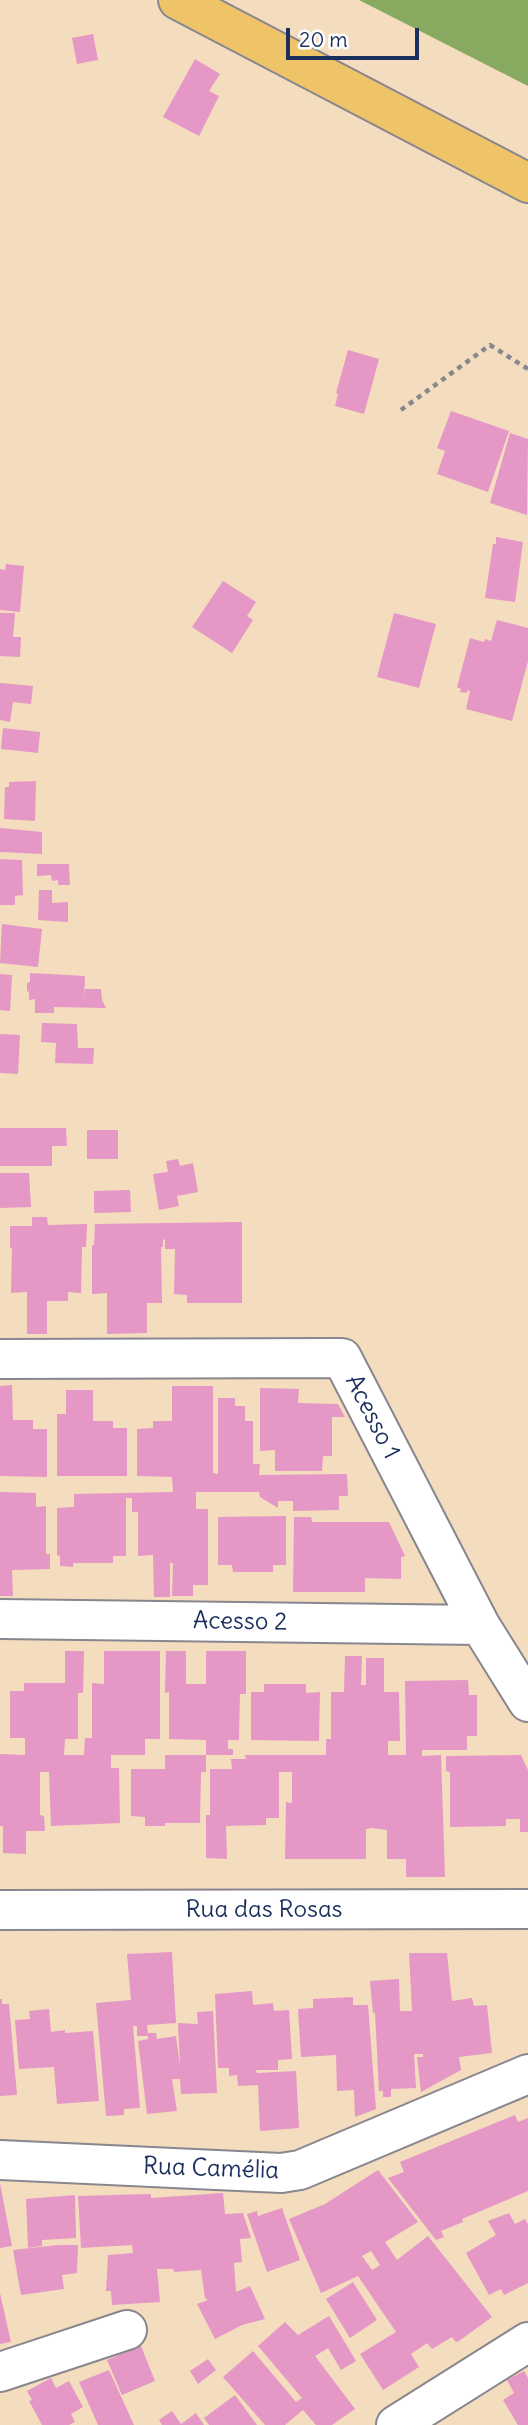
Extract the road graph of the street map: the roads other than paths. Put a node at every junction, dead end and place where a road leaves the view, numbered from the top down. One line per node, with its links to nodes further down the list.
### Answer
1 (178, 0): 2 (main road)
2 (528, 183)
3 (0, 1359): 5 (street, Acesso 1)
4 (0, 1619): 5 (street, Acesso 2)
5 (480, 1625): 6 (street, Acesso 1)
6 (528, 1702)
7 (528, 1909): 8 (street, Rua das Rosas)
8 (0, 1910)
9 (528, 2074): 10 (street, Rua Camélia)
10 (0, 2160)
11 (127, 2330): 13 (street)
12 (528, 2342): 14 (street)
13 (0, 2372)
14 (396, 2425)

